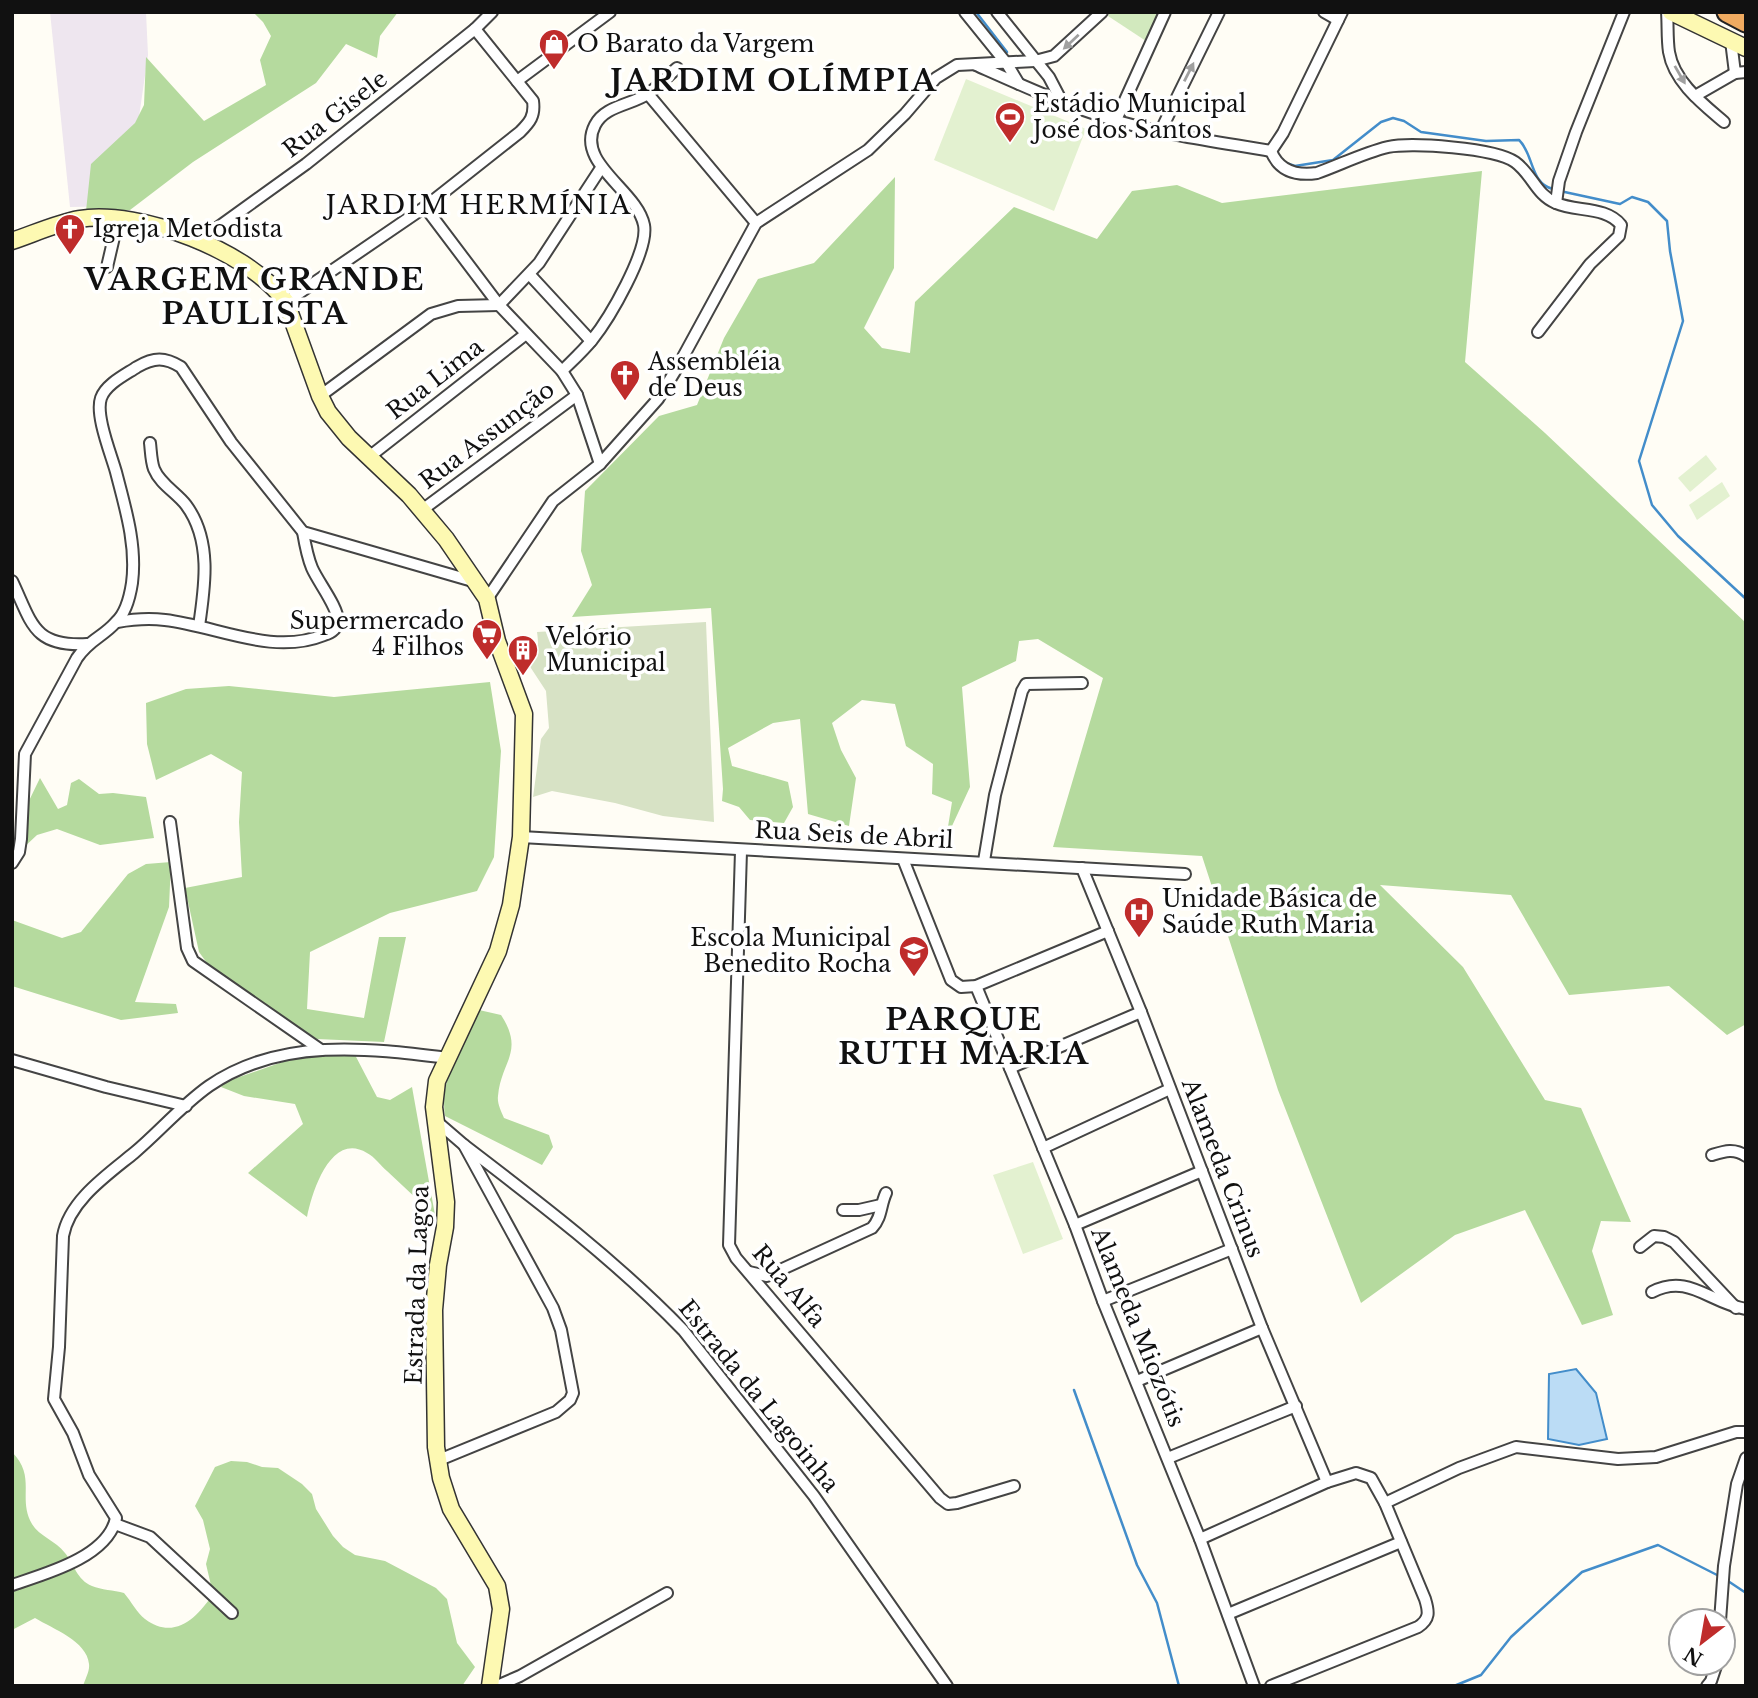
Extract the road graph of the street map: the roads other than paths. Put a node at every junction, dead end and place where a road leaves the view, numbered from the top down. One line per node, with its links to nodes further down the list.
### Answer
1 (492, 12): 14 (street, Rua Gisele)
2 (610, 12): 21 (street)
3 (965, 12): 18 (street)
4 (997, 12): 16 (street)
5 (1102, 12): 16 (street, one-way to 16)
6 (1165, 12): 26 (street)
7 (1219, 12): 28 (street, one-way to 7)
8 (1324, 12): 12 (street)
9 (1624, 12): 31 (street)
10 (1669, 12): 15 (street); 24 (street, one-way to 24)
11 (1727, 12): 13 (highway)
12 (1340, 16): 29 (street)
13 (1746, 22)
14 (475, 29): 21 (street); 36 (street, Rua Gisele)
15 (1738, 44): 20 (street)
16 (1035, 61): 18 (street); 25 (street)
17 (972, 64): 18 (street); 22 (street); 34 (street)
18 (1007, 64): 22 (street)
19 (677, 68): 23 (street)
20 (1741, 72): 24 (street)
21 (517, 81): 32 (street)
22 (1019, 84): 25 (street)
23 (648, 94): 30 (street); 34 (street)
24 (1695, 96): 27 (street)
25 (1061, 100): 26 (street)
26 (1116, 120): 28 (street)
27 (1724, 122)
28 (1160, 132): 29 (street)
29 (1270, 151): 31 (street)
30 (601, 168): 38 (street); 43 (street)
31 (1556, 199): 41 (street)
32 (425, 207): 39 (street); 40 (street)
33 (118, 220): 35 (street); 36 (street); 37 (street)
34 (755, 223): 49 (street)
35 (12, 241)
36 (199, 241): 39 (street)
37 (107, 267)
38 (530, 275): 40 (street); 43 (street)
39 (286, 302): 46 (street, Estrada da Lagoa)
40 (499, 305): 42 (street); 46 (street)
41 (1538, 332)
42 (526, 334): 44 (street); 48 (street, Rua Lima)
43 (592, 341): 44 (street)
44 (562, 371): 45 (street)
45 (577, 395): 49 (street); 50 (street, Rua Assunção)
46 (320, 396): 48 (street, Estrada da Lagoa)
47 (150, 443): 56 (street)
48 (369, 457): 50 (street, Estrada da Lagoa)
49 (600, 464): 54 (street)
50 (422, 510): 53 (street, Estrada da Lagoa)
51 (303, 532): 53 (street); 55 (street); 56 (street)
52 (12, 581): 57 (street)
53 (476, 582): 54 (street, Estrada da Lagoa)
54 (487, 599): 60 (street, Estrada da Lagoa)
55 (117, 622): 56 (street); 57 (street)
56 (200, 626)
57 (87, 644): 64 (street)
58 (1082, 683): 63 (street)
59 (170, 822): 70 (street)
60 (521, 837): 61 (street, Rua Seis de Abril); 71 (street, Estrada da Lagoa)
61 (741, 851): 62 (street, Rua Seis de Abril); 88 (street, Rua Alfa)
62 (903, 859): 63 (street, Rua Seis de Abril); 68 (street)
63 (984, 861): 65 (street, Rua Seis de Abril)
64 (12, 863)
65 (1082, 868): 66 (street, Rua Seis de Abril); 67 (street, Alameda Crinus)
66 (1185, 874)
67 (1108, 931): 68 (street); 69 (street, Alameda Crinus)
68 (976, 986): 73 (street, Alameda Miozótis)
69 (1141, 1012): 73 (street); 74 (street, Alameda Crinus)
70 (321, 1050): 71 (street); 75 (street)
71 (448, 1058): 76 (street, Estrada da Lagoa)
72 (12, 1060): 75 (street)
73 (1010, 1068): 78 (street, Alameda Miozótis)
74 (1170, 1090): 78 (street); 81 (street, Alameda Crinus)
75 (187, 1106): 102 (street)
76 (435, 1120): 77 (street, Estrada da Lagoinha); 98 (street, Estrada da Lagoa)
77 (464, 1145): 98 (street); 112 (street, Estrada da Lagoinha)
78 (1043, 1147): 85 (street, Alameda Miozótis)
79 (1712, 1155): 80 (street)
80 (1746, 1156)
81 (1202, 1171): 85 (street); 87 (street, Alameda Crinus)
82 (886, 1193): 83 (street)
83 (881, 1205): 84 (street); 88 (street)
84 (843, 1210)
85 (1075, 1224): 90 (street, Alameda Miozótis)
86 (1640, 1247): 91 (street)
87 (1232, 1249): 90 (street); 92 (street, Alameda Crinus)
88 (749, 1272): 100 (street, Rua Alfa)
89 (1652, 1292): 91 (street)
90 (1104, 1301): 93 (street, Alameda Miozótis)
91 (1741, 1309)
92 (1262, 1328): 93 (street); 94 (street, Alameda Crinus)
93 (1137, 1381): 96 (street, Alameda Miozótis)
94 (1296, 1406): 96 (street); 99 (street, Alameda Crinus)
95 (1746, 1432): 101 (street)
96 (1168, 1458): 103 (street, Alameda Miozótis)
97 (1746, 1458): 107 (street)
98 (439, 1460): 110 (street, Estrada da Lagoa)
99 (1327, 1482): 101 (street); 103 (street)
100 (1014, 1486)
101 (1385, 1503): 104 (street)
102 (115, 1524): 105 (street); 108 (street)
103 (1200, 1538): 109 (street, Alameda Miozótis)
104 (1401, 1542): 109 (street); 114 (street)
105 (12, 1585)
106 (667, 1593): 111 (street)
107 (1721, 1607)
108 (232, 1613)
109 (1228, 1614): 113 (street, Alameda Miozótis)
110 (490, 1686)
111 (498, 1686)
112 (947, 1686)
113 (1254, 1686)
114 (1271, 1686)

